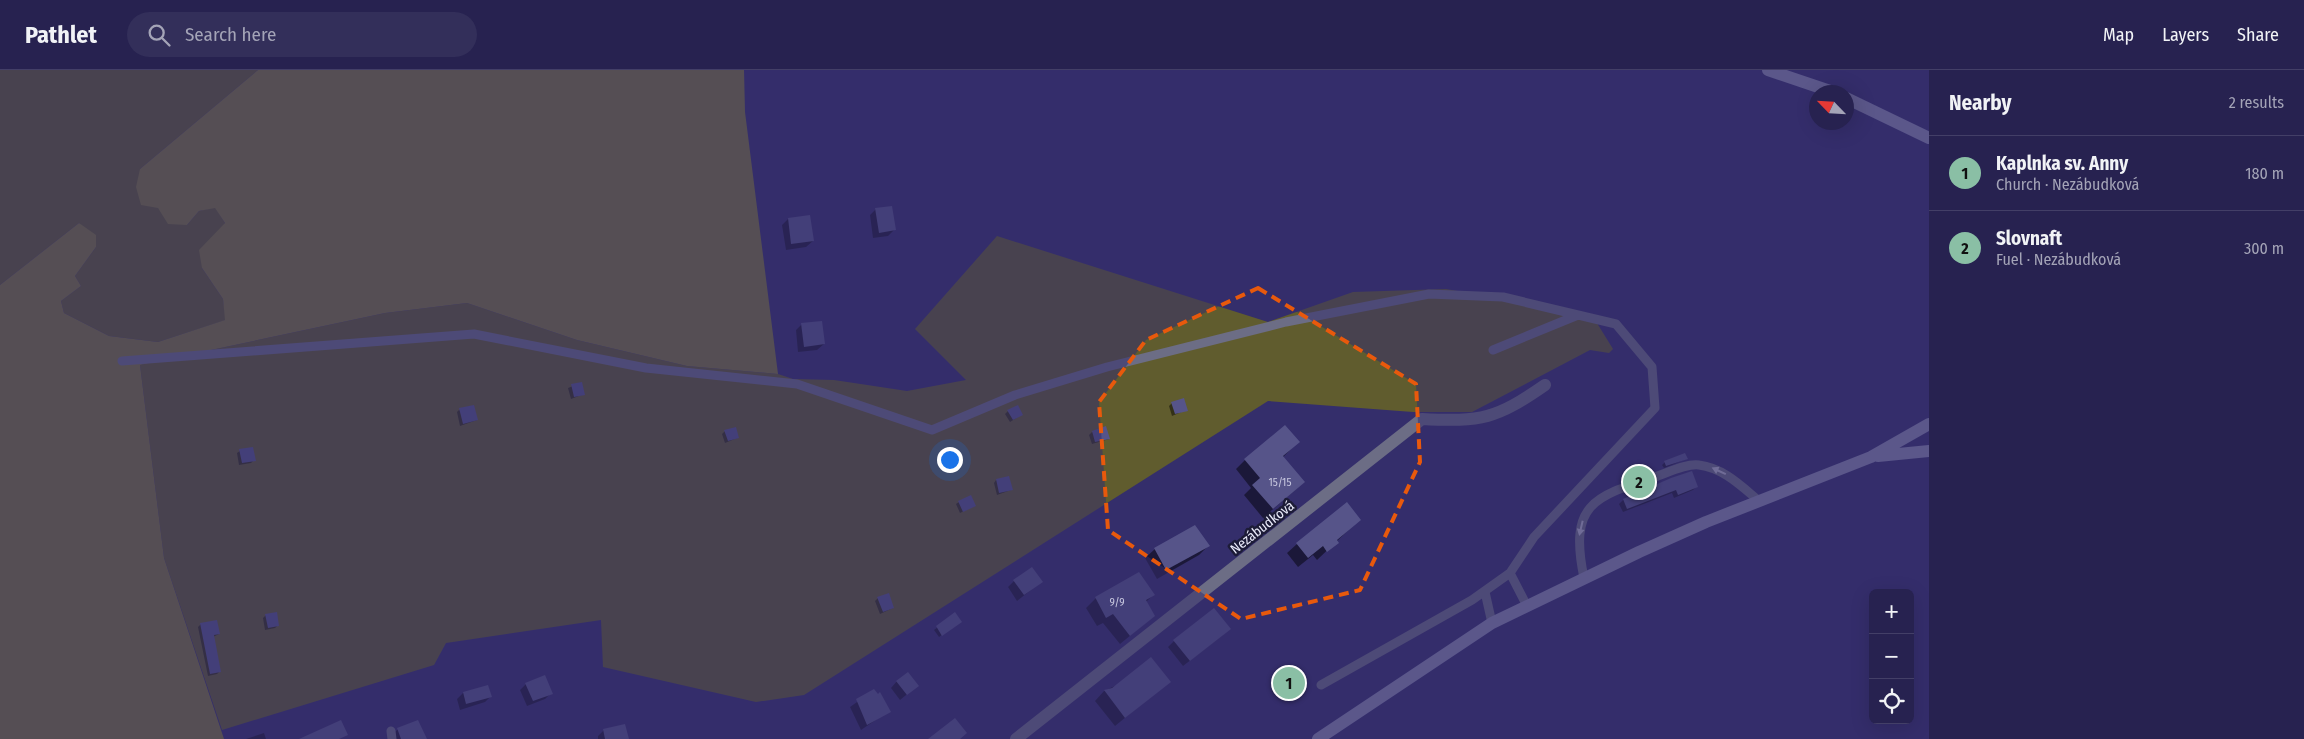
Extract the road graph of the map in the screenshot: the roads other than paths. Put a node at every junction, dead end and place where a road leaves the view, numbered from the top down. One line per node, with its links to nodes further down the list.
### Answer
1 (1768, 70): 2 (main road)
2 (1812, 85)
3 (1854, 102): 4 (main road)
4 (1929, 138)
5 (1578, 315): 6 (lane); 7 (lane); 13 (lane)
6 (1493, 350)
7 (122, 361)
8 (1545, 385): 19 (street, Nezábudková)
9 (1929, 424): 11 (main road)
10 (1929, 451): 11 (main road)
11 (1871, 457): 12 (main road)
12 (1758, 500): 14 (main road); 14 (lane, one-way to 14)
13 (1510, 573): 15 (lane); 16 (lane)
14 (1584, 578): 16 (main road)
15 (1485, 592): 17 (lane); 18 (lane)
16 (1527, 606): 17 (main road)
17 (1492, 623): 20 (main road)
18 (1321, 685)
19 (1016, 739)
20 (1318, 739)

